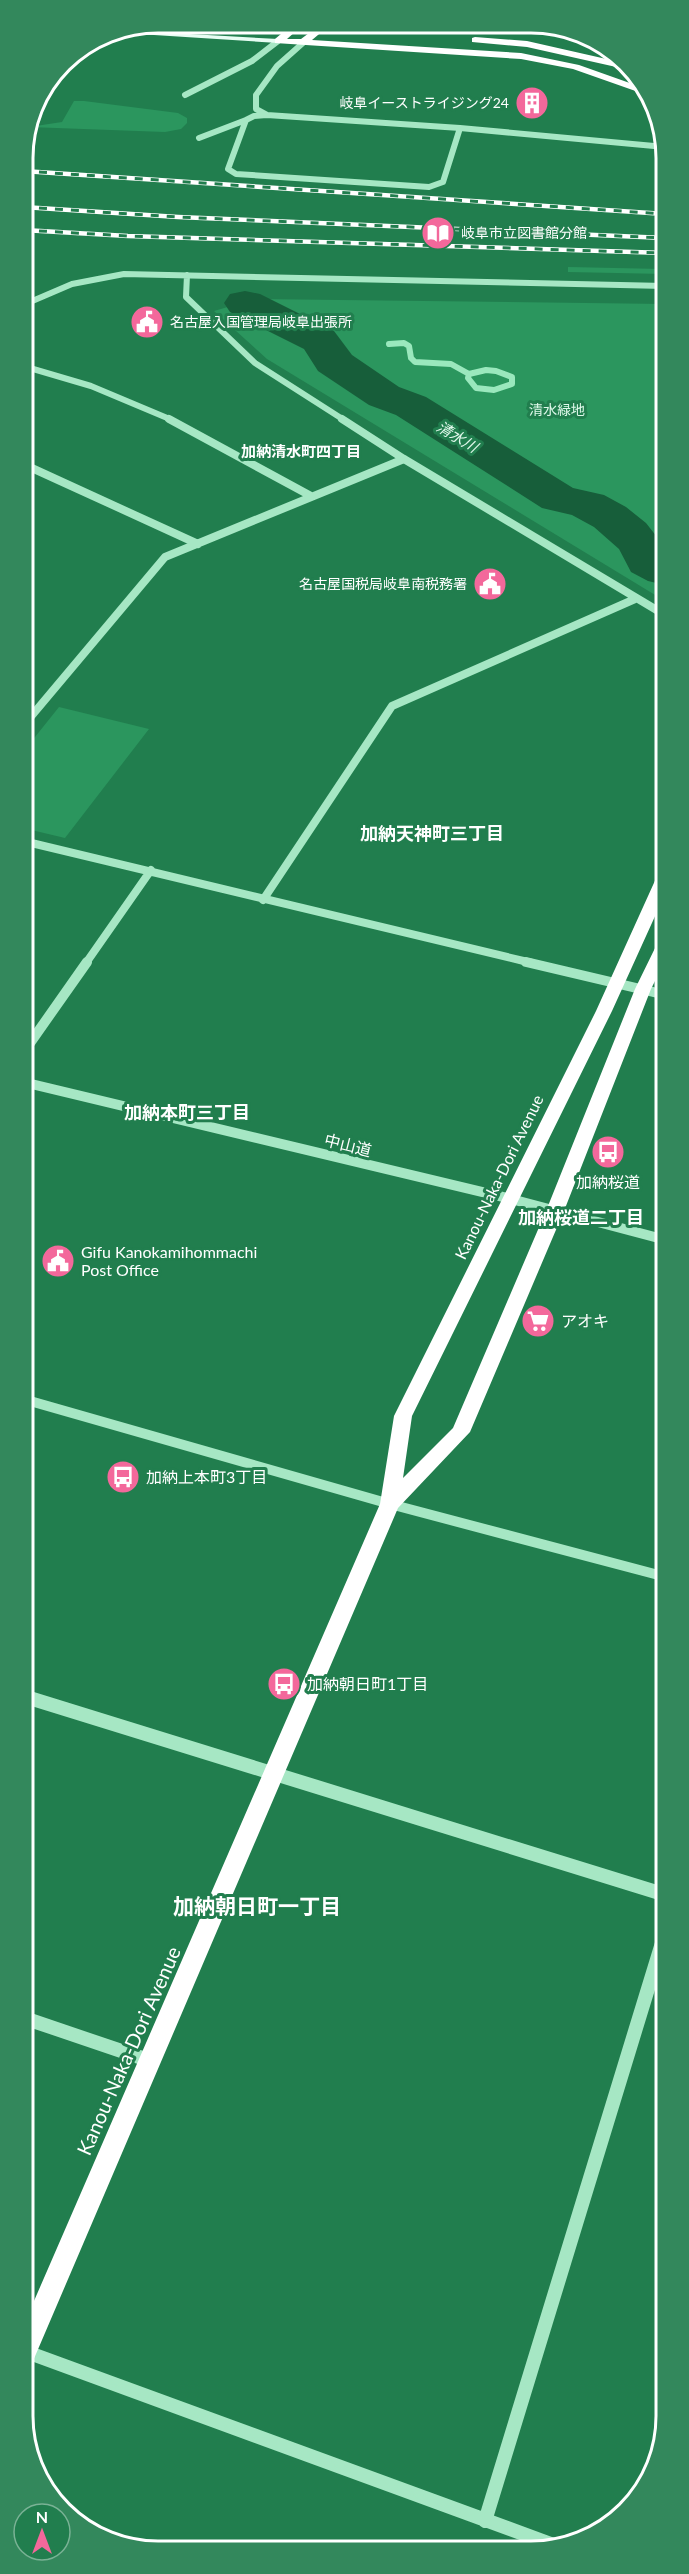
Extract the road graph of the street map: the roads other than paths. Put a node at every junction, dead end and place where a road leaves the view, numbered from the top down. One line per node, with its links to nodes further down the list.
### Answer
1 (289, 33): 5 (highway)
2 (313, 33): 6 (highway)
3 (144, 34): 5 (main road)
4 (468, 40): 7 (highway)
5 (278, 41): 6 (highway); 9 (street)
6 (304, 42): 8 (highway); 10 (street)
7 (608, 60)
8 (636, 89)
9 (184, 95)
10 (267, 115): 11 (street); 12 (street)
11 (246, 120): 12 (street); 13 (street)
12 (460, 128): 14 (street)
13 (199, 138)
14 (655, 146)
15 (187, 275): 16 (street); 17 (street); 19 (street)
16 (656, 286)
17 (33, 300)
18 (33, 369): 21 (street)
19 (404, 459): 21 (street); 23 (street)
20 (33, 469): 22 (street)
21 (310, 495): 22 (street)
22 (198, 544): 25 (street)
23 (635, 599): 24 (street); 29 (street)
24 (656, 610)
25 (33, 713)
26 (33, 843): 27 (street)
27 (151, 870): 29 (street); 34 (street)
28 (656, 896): 31 (highway, Kanou-Naka-Dori Avenue)
29 (264, 900): 31 (street)
30 (656, 962): 32 (highway, Kanou-Naka-Dori Avenue)
31 (617, 983): 32 (street); 36 (highway, Kanou-Naka-Dori Avenue)
32 (643, 989): 33 (street); 37 (highway, Kanou-Naka-Dori Avenue)
33 (656, 992)
34 (33, 1039)
35 (33, 1084): 36 (street, 中山道)
36 (511, 1199): 37 (street, 中山道); 40 (highway, Kanou-Naka-Dori Avenue)
37 (555, 1211): 38 (street, 中山道); 40 (highway, Kanou-Naka-Dori Avenue)
38 (656, 1237)
39 (33, 1403): 40 (street)
40 (390, 1504): 41 (street); 43 (highway, Kanou-Naka-Dori Avenue)
41 (656, 1574)
42 (33, 1699): 43 (street)
43 (275, 1775): 44 (street); 47 (highway, Kanou-Naka-Dori Avenue)
44 (656, 1892)
45 (656, 1963): 50 (street)
46 (33, 2021): 47 (street)
47 (151, 2061): 48 (highway, Kanou-Naka-Dori Avenue)
48 (33, 2330)
49 (33, 2354): 50 (street)
50 (485, 2521): 51 (street)
51 (540, 2540)

